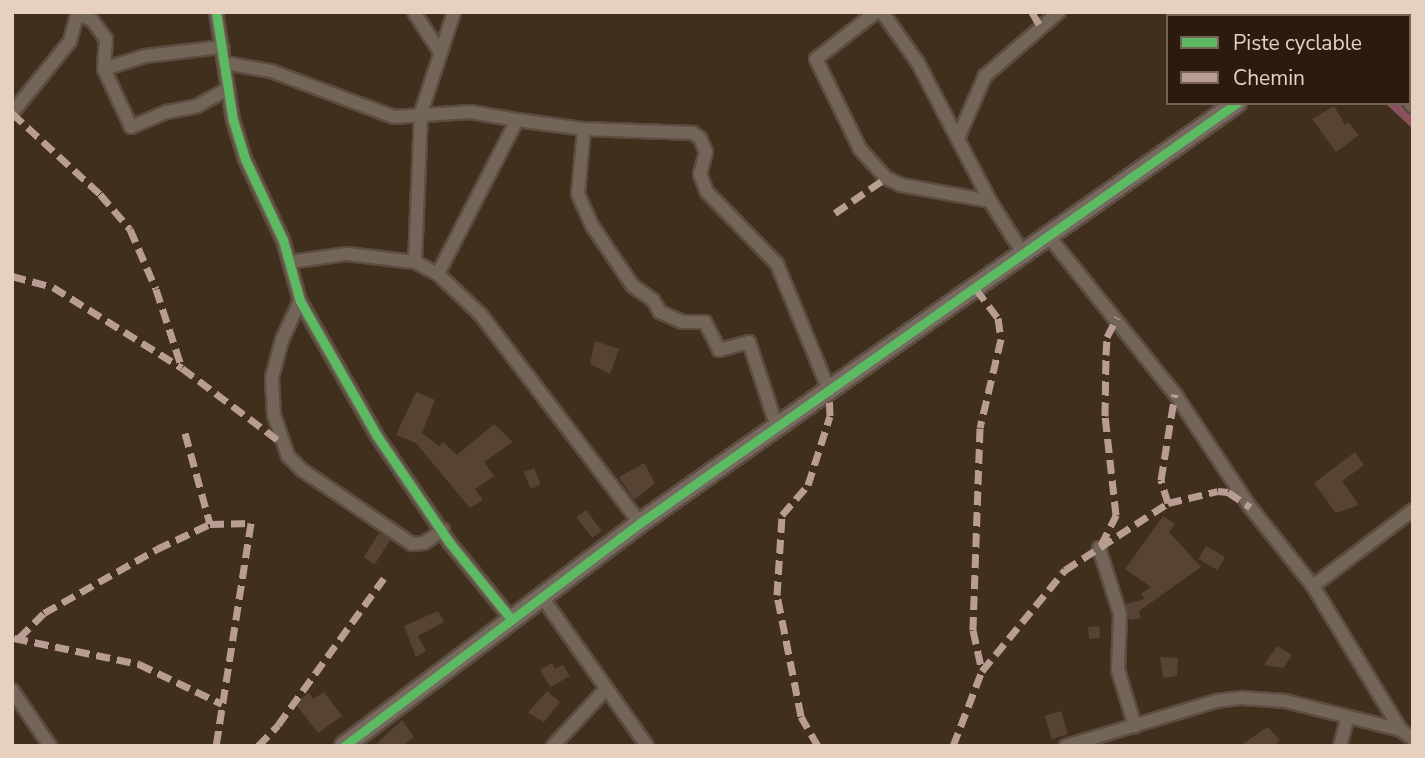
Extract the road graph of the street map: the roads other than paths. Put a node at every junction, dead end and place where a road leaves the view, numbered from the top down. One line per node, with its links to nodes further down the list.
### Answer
1 (216, 12): 8 (street)
2 (415, 12): 9 (street)
3 (454, 12): 9 (street)
4 (876, 12): 19 (street)
5 (882, 12): 18 (street)
6 (1059, 12): 18 (street)
7 (77, 13): 11 (street); 14 (street)
8 (222, 47): 10 (street); 11 (street)
9 (440, 52): 15 (street)
10 (224, 63): 12 (street); 15 (street)
11 (104, 69): 12 (street)
12 (228, 89): 22 (street)
13 (1234, 105): 20 (street)
14 (12, 113)
15 (421, 113): 16 (street); 23 (street)
16 (517, 120): 17 (street); 24 (street)
17 (584, 129): 26 (street); 27 (street)
18 (958, 138): 19 (street)
19 (990, 201): 21 (street)
20 (1050, 238): 21 (street); 32 (street)
21 (1024, 256): 26 (street)
22 (290, 262): 23 (street); 25 (street)
23 (415, 262): 24 (street)
24 (438, 274): 29 (street)
25 (300, 301): 30 (street); 30 (street)
26 (829, 390): 27 (street)
27 (777, 426): 29 (street)
28 (1413, 510): 32 (street)
29 (640, 523): 33 (street)
30 (443, 530): 34 (street)
31 (1100, 548): 38 (street)
32 (1313, 586): 39 (street)
33 (542, 597): 34 (street); 36 (street)
34 (512, 620): 43 (street)
35 (12, 690): 42 (street)
36 (606, 690): 44 (street); 45 (street)
37 (1348, 717): 38 (street); 39 (street); 48 (street)
38 (1135, 726): 40 (street)
39 (1401, 730): 41 (street)
40 (1116, 731): 46 (street); 47 (street)
41 (1413, 739)
42 (50, 746)
43 (344, 746)
44 (553, 746)
45 (647, 746)
46 (1066, 746)
47 (1122, 746)
48 (1340, 746)

